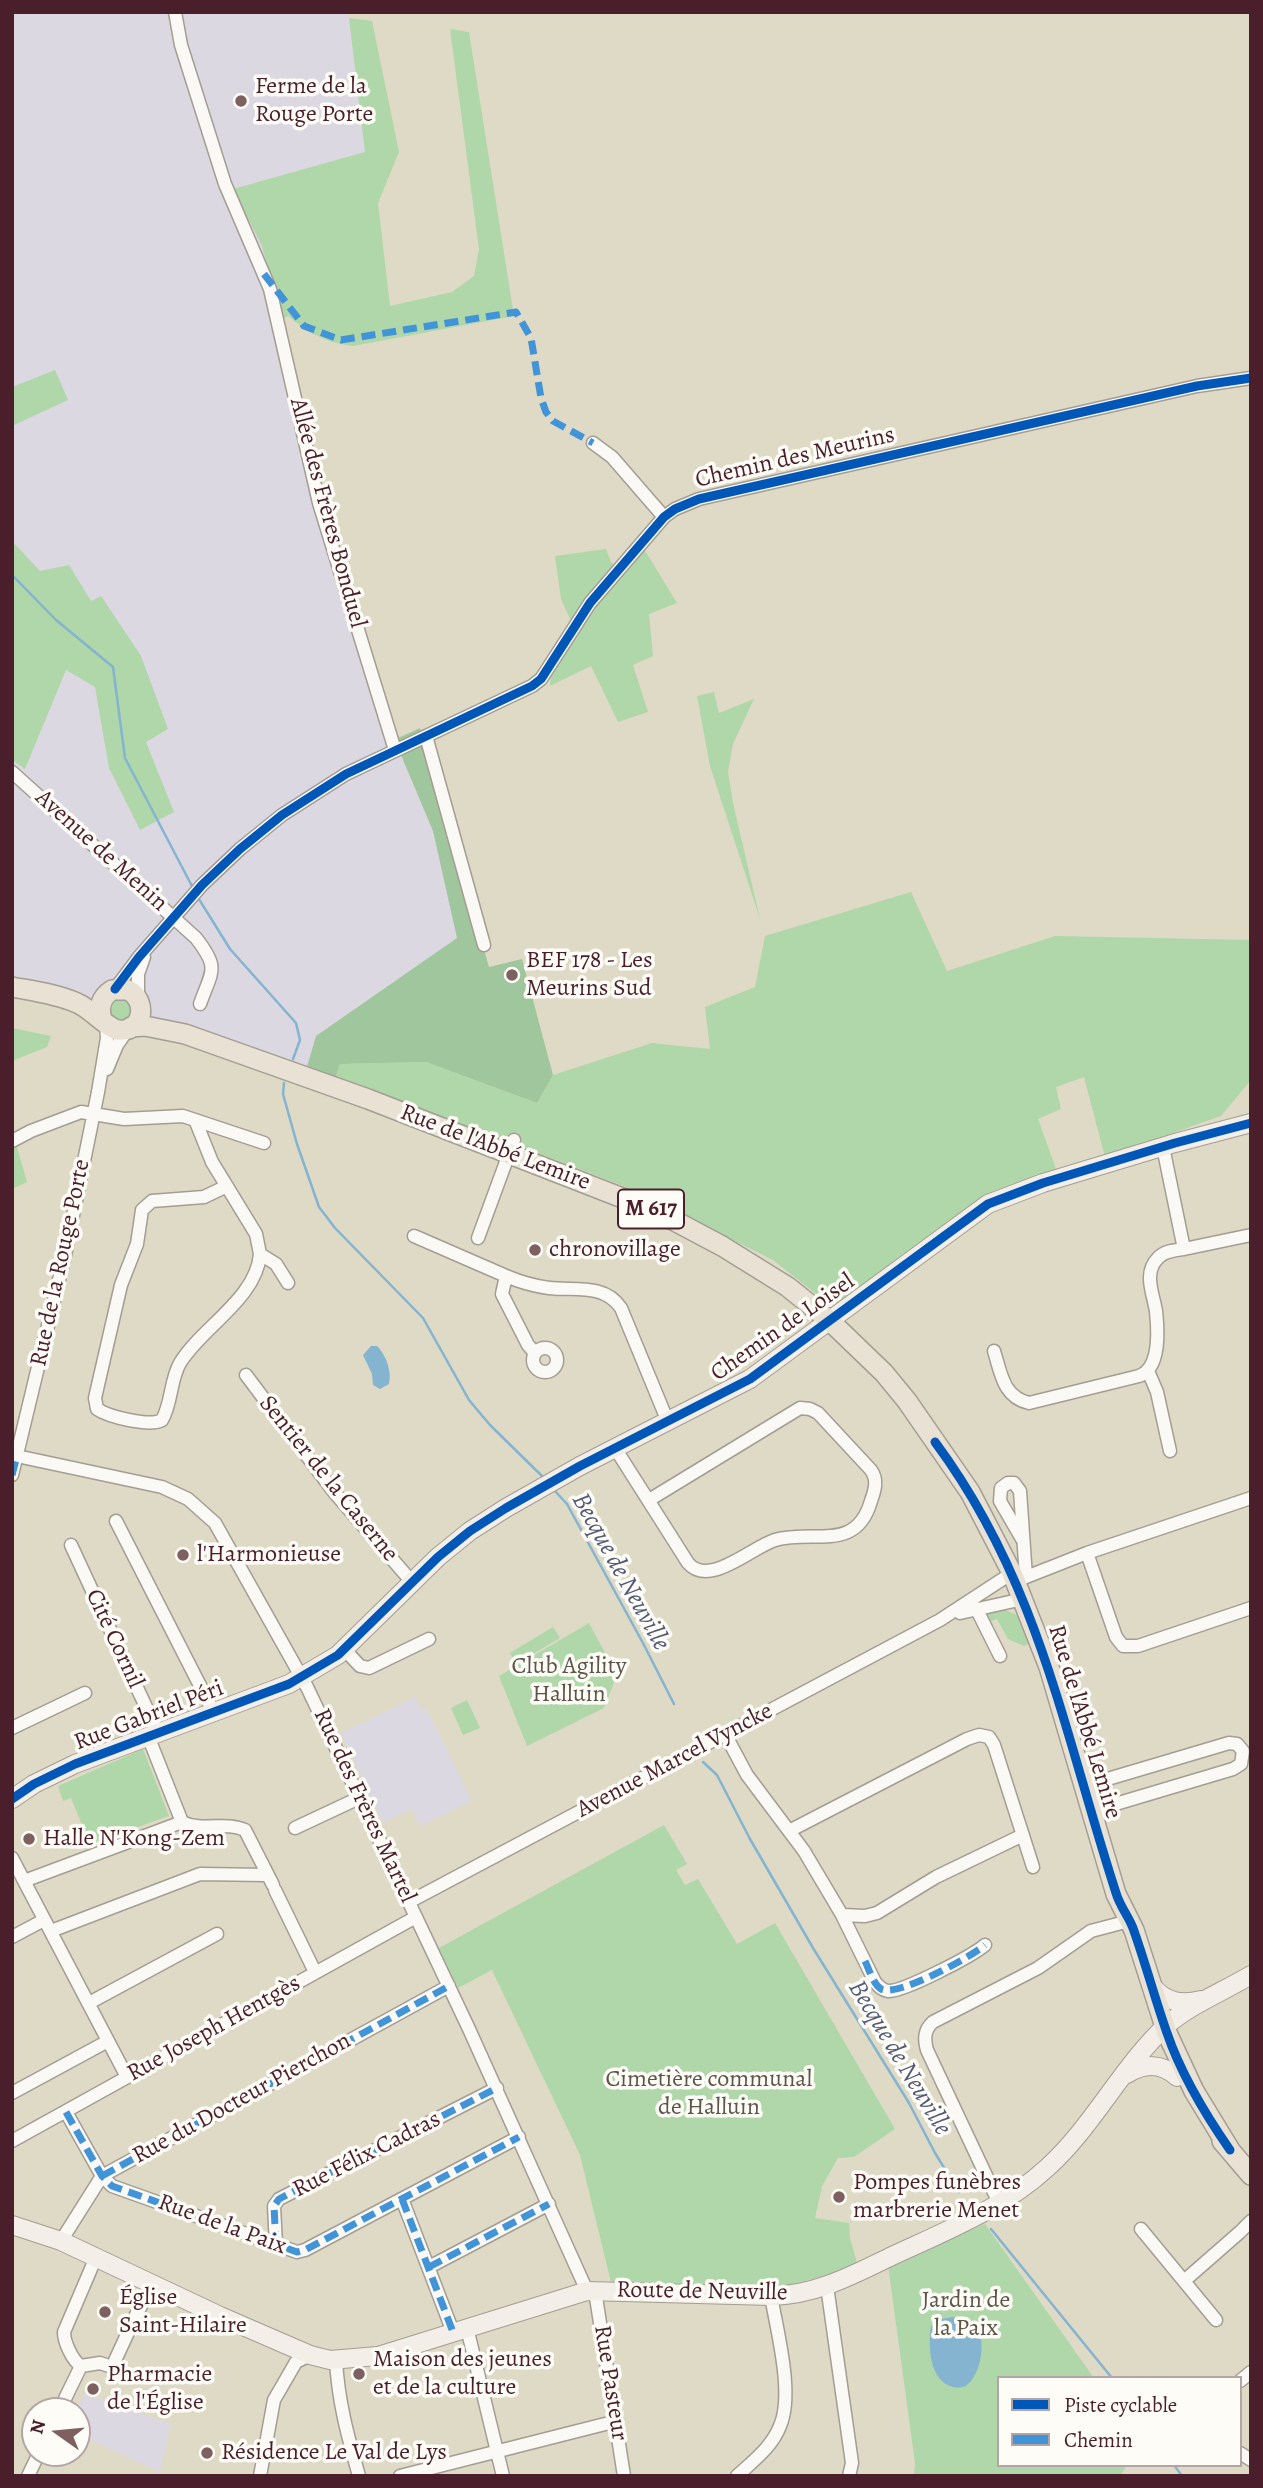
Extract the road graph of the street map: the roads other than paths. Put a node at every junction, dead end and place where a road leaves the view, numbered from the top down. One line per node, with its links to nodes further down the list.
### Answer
1 (175, 12): 6 (street, Allée des Frères Bonduel)
2 (1251, 378): 4 (street, Chemin des Meurins)
3 (593, 443): 4 (street)
4 (664, 517): 5 (street, Chemin des Meurins)
5 (426, 737): 6 (street, Chemin des Meurins); 10 (street)
6 (396, 750): 8 (street, Chemin des Meurins)
7 (12, 772): 8 (street, Avenue de Menin)
8 (173, 917): 9 (street, Chemin des Meurins); 15 (street, Avenue de Menin)
9 (150, 945): 13 (street, Chemin des Meurins); 14 (street, Chemin des Meurins)
10 (484, 946)
11 (12, 978): 13 (main road, Rue de l'Abbé Lemire)
12 (12, 987): 16 (main road, Rue de l'Abbé Lemire)
13 (111, 991): 14 (main road, Rue de l'Abbé Lemire); 16 (main road)
14 (139, 1001): 17 (main road); 18 (main road, Rue de l'Abbé Lemire / M 617)
15 (200, 1004)
16 (104, 1021): 17 (main road, Rue de l'Abbé Lemire); 19 (street, Rue de la Rouge Porte)
17 (129, 1028): 18 (main road, Rue de l'Abbé Lemire / M 617); 19 (street, Rue de la Rouge Porte)
18 (185, 1034): 26 (main road, Rue de l'Abbé Lemire / M 617)
19 (98, 1092): 20 (street, Rue de la Rouge Porte)
20 (93, 1113): 21 (street); 23 (street); 43 (street, Rue de la Rouge Porte)
21 (196, 1122): 24 (street); 27 (street)
22 (1251, 1123): 25 (street, Chemin de Loisel)
23 (12, 1141)
24 (264, 1143)
25 (1163, 1147): 31 (street); 35 (street, Chemin de Loisel)
26 (510, 1151): 30 (street); 35 (main road, Rue de l'Abbé Lemire / M 617)
27 (227, 1186): 32 (street); 32 (street)
28 (414, 1236): 33 (street)
29 (1251, 1236): 31 (street)
30 (478, 1238)
31 (1184, 1248): 38 (street)
32 (260, 1254): 34 (street)
33 (506, 1276): 37 (street); 40 (street)
34 (288, 1283)
35 (825, 1324): 40 (street, Chemin de Loisel); 52 (main road, Rue de l'Abbé Lemire / M 617)
36 (994, 1351): 38 (street)
37 (535, 1353)
38 (1148, 1371): 42 (street)
39 (246, 1375): 51 (street, Sentier de la Caserne)
40 (668, 1422): 41 (street, Chemin de Loisel)
41 (615, 1448): 46 (street); 51 (street, Chemin de Loisel)
42 (1170, 1451)
43 (15, 1456): 44 (street, Rue de la Rouge Porte); 59 (street, Rue des Frères Martel)
44 (12, 1475)
45 (1251, 1498): 50 (street)
46 (649, 1500): 46 (street)
47 (117, 1521): 61 (street)
48 (1022, 1539): 52 (street)
49 (71, 1545): 64 (street, Cité Cornil)
50 (1087, 1553): 52 (street); 54 (street)
51 (412, 1582): 57 (street, Chemin de Loisel)
52 (1019, 1582): 53 (street, Avenue Marcel Vyncke); 55 (street, Avenue Marcel Vyncke); 66 (main road, Rue de l'Abbé Lemire / M 617)
53 (976, 1608): 55 (street, Avenue Marcel Vyncke); 58 (street)
54 (1251, 1608)
55 (940, 1620): 63 (street, Avenue Marcel Vyncke)
56 (429, 1639): 57 (street)
57 (345, 1650): 59 (street, Chemin de Loisel)
58 (1000, 1656)
59 (302, 1677): 61 (street, Rue Gabriel Péri); 68 (street, Rue des Frères Martel)
60 (85, 1693): 62 (street)
61 (214, 1713): 64 (street, Rue Gabriel Péri)
62 (12, 1728)
63 (725, 1734): 72 (street); 78 (street, Avenue Marcel Vyncke)
64 (153, 1735): 67 (street, Rue Gabriel Péri); 70 (street, Cité Cornil)
65 (1247, 1750): 66 (street); 69 (street)
66 (1093, 1783): 69 (main road, Rue de l'Abbé Lemire / M 617)
67 (13, 1797)
68 (359, 1798): 71 (street); 78 (street, Rue des Frères Martel)
69 (1100, 1808): 81 (main road, Rue de l'Abbé Lemire / M 617)
70 (182, 1822): 76 (street); 77 (street)
71 (295, 1828)
72 (789, 1831): 73 (street); 79 (street)
73 (1023, 1835): 75 (street); 79 (street)
74 (12, 1858): 76 (street)
75 (1033, 1867)
76 (24, 1881): 82 (street)
77 (272, 1883): 82 (street); 86 (street)
78 (409, 1902): 80 (street, Rue des Frères Martel)
79 (842, 1915): 85 (street)
80 (416, 1917): 86 (street, Rue Joseph Hentgès); 88 (street, Rue des Frères Martel)
81 (1125, 1922): 89 (main road, Rue de l'Abbé Lemire / M 617); 92 (main road, Rue de l'Abbé Lemire / M 617); 106 (street)
82 (48, 1925): 84 (street); 91 (street)
83 (217, 1934): 91 (street)
84 (12, 1937)
85 (985, 1945)
86 (315, 1972): 94 (street, Rue Joseph Hentgès)
87 (1251, 1975): 90 (street, Route de Neuville)
88 (449, 1986): 97 (street, Rue des Frères Martel); 104 (street, Rue du Docteur Pierchon)
89 (1152, 1986): 90 (street); 92 (main road, Rue de l'Abbé Lemire / M 617)
90 (1217, 1994): 92 (street, Route de Neuville)
91 (89, 2003): 93 (street)
92 (1161, 2031): 95 (main road, M 617); 96 (street, Route de Neuville); 102 (main road, M 617)
93 (108, 2041): 94 (street); 98 (street)
94 (127, 2077): 99 (street, Rue Joseph Hentgès)
95 (1177, 2077): 96 (street); 102 (main road, M 617)
96 (1122, 2079): 106 (street, Route de Neuville)
97 (497, 2088): 100 (street, Rue des Frères Martel); 112 (street, Rue Félix Cadras)
98 (12, 2093)
99 (66, 2112): 101 (street, Rue Joseph Hentgès); 104 (street)
100 (519, 2137): 105 (street, Rue de la Paix); 107 (street, Rue des Frères Martel)
101 (12, 2141)
102 (1230, 2150): 103 (main road, M 617)
103 (1251, 2175)
104 (102, 2176): 111 (street, Rue du Docteur Pierchon); 112 (street, Rue de la Paix)
105 (402, 2199): 112 (street, Rue de la Paix); 114 (street)
106 (999, 2203): 117 (street, Route de Neuville)
107 (550, 2204): 114 (street); 118 (street, Rue des Frères Martel)
108 (1251, 2221): 115 (street)
109 (12, 2225): 111 (street, Route de Neuville)
110 (1141, 2230): 115 (street)
111 (61, 2241): 113 (street, Route de Neuville)
112 (276, 2245)
113 (96, 2257): 116 (street, Route de Neuville); 124 (street)
114 (429, 2266): 121 (street)
115 (1184, 2281): 120 (street)
116 (153, 2285): 122 (street, Route de Neuville); 124 (street)
117 (827, 2286): 119 (street, Route de Neuville); 134 (street)
118 (591, 2291): 119 (street, Route de Neuville); 121 (street, Route de Neuville); 126 (street, Rue Pasteur)
119 (771, 2296): 133 (street)
120 (1216, 2320)
121 (460, 2330): 123 (street, Route de Neuville); 127 (street)
122 (310, 2355): 123 (street, Route de Neuville); 128 (street)
123 (336, 2360): 129 (street)
124 (81, 2366): 125 (street)
125 (66, 2397)
126 (617, 2421): 127 (street); 132 (street, Rue Pasteur)
127 (497, 2451): 130 (street); 131 (street)
128 (260, 2476)
129 (359, 2476)
130 (400, 2476)
131 (503, 2476)
132 (624, 2476)
133 (737, 2476)
134 (849, 2476)

